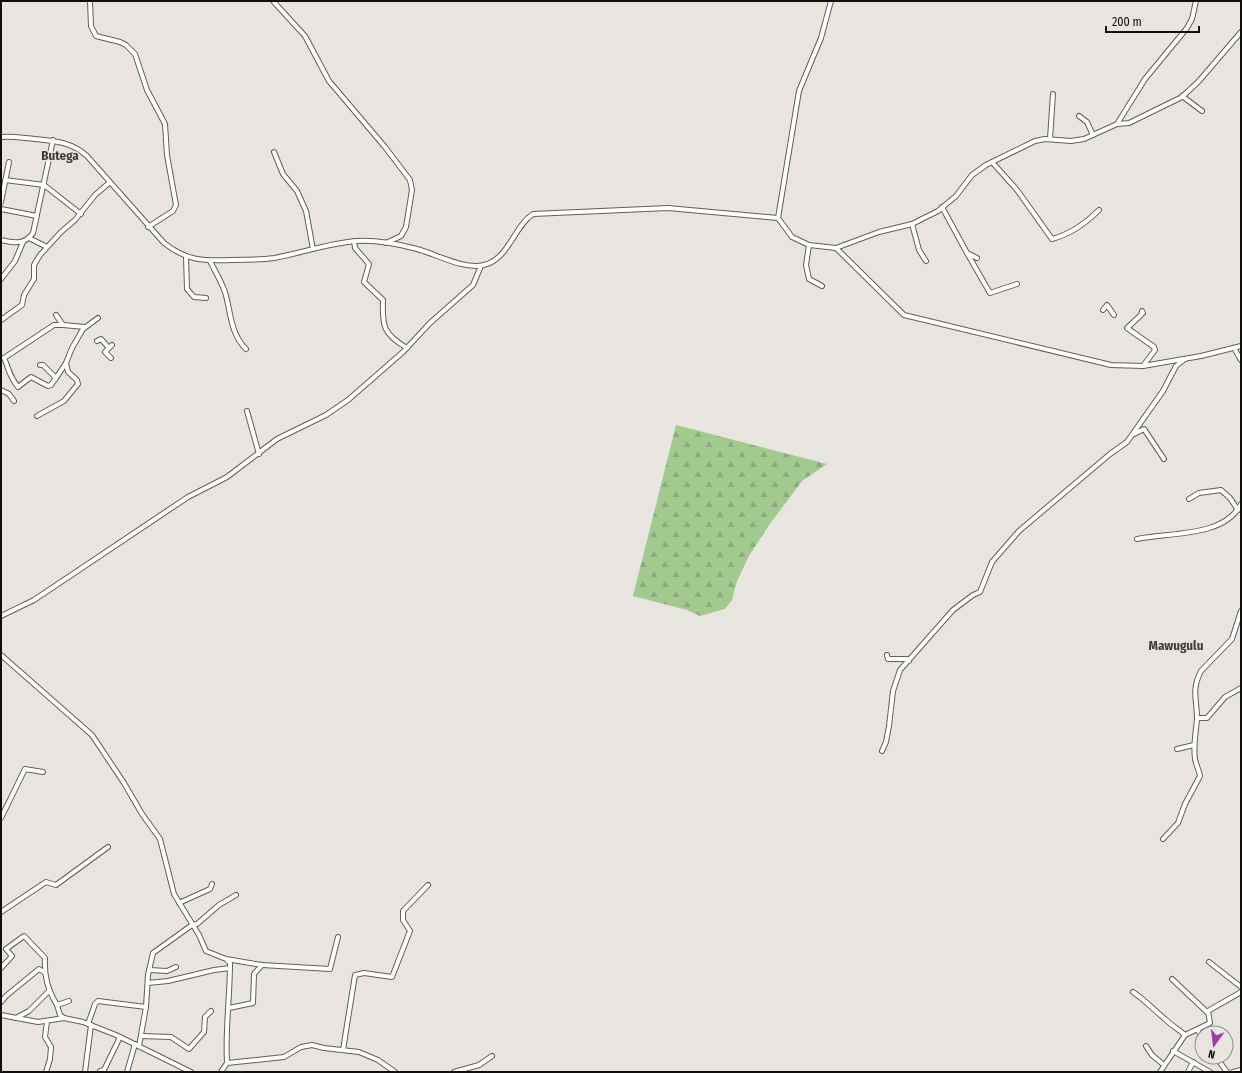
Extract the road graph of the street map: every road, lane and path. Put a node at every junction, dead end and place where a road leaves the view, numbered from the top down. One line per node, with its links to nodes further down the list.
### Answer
1 (90, 1): 29 (street)
2 (273, 1): 34 (street)
3 (831, 1): 27 (street)
4 (1196, 1): 10 (street)
5 (1241, 32): 7 (street)
6 (1053, 94): 13 (street)
7 (1182, 96): 8 (street); 10 (street)
8 (1202, 111)
9 (1079, 116): 11 (street)
10 (1117, 124): 11 (street)
11 (1093, 135): 13 (street)
12 (1, 137): 14 (street)
13 (1050, 139): 17 (street)
14 (53, 140): 19 (street); 20 (street)
15 (274, 152): 37 (street)
16 (9, 162): 18 (street)
17 (992, 162): 22 (street); 24 (street)
18 (5, 180): 20 (street); 21 (street)
19 (109, 183): 25 (street); 29 (street)
20 (44, 186): 25 (street); 26 (street)
21 (1, 202)
22 (942, 207): 28 (street); 39 (street)
23 (1, 209): 26 (street)
24 (1099, 210)
25 (81, 214): 36 (street)
26 (37, 216): 30 (street)
27 (778, 218): 35 (street); 44 (street)
28 (912, 224): 38 (street); 43 (street)
29 (148, 226): 40 (street)
30 (29, 238): 33 (street); 36 (street)
31 (1, 240): 33 (street)
32 (354, 241): 34 (street); 37 (street); 59 (street)
33 (23, 242): 45 (street)
34 (386, 243): 44 (street)
35 (809, 245): 38 (street); 47 (street)
36 (47, 247): 54 (street)
37 (313, 248): 42 (street)
38 (836, 248): 67 (street)
39 (967, 253): 41 (street); 46 (street)
40 (186, 257): 42 (street); 48 (street)
41 (976, 258)
42 (210, 261): 61 (street)
43 (926, 261)
44 (481, 266): 59 (street)
45 (1, 279)
46 (1017, 284)
47 (822, 286)
48 (206, 298)
49 (1103, 310): 52 (street)
50 (1143, 313): 67 (street)
51 (56, 315): 55 (street)
52 (1114, 316)
53 (98, 318): 56 (street)
54 (1, 320)
55 (63, 325): 56 (street); 68 (street)
56 (85, 327): 65 (street)
57 (97, 341): 62 (street)
58 (1241, 346): 60 (street)
59 (407, 348): 74 (street)
60 (1234, 348): 63 (street); 64 (street)
61 (246, 349)
62 (111, 358)
63 (1186, 358): 67 (street); 73 (street)
64 (1241, 360)
65 (66, 363): 68 (street); 72 (street)
66 (40, 365): 68 (street)
67 (1143, 366)
68 (56, 378)
69 (1, 390): 70 (street)
70 (14, 401)
71 (247, 411): 74 (street)
72 (37, 416)
73 (1127, 442): 75 (street); 84 (street)
74 (259, 454): 81 (street)
75 (1164, 459)
76 (1189, 498): 78 (street)
77 (1241, 504): 78 (street)
78 (1238, 510): 79 (street)
79 (1137, 539)
80 (1241, 611): 86 (street)
81 (1, 616)
82 (1, 655): 97 (street)
83 (887, 655): 84 (street)
84 (909, 661): 89 (street)
85 (1241, 688): 86 (street)
86 (1197, 718): 87 (street)
87 (1194, 745): 88 (street); 92 (street)
88 (1177, 749)
89 (882, 751)
90 (43, 772): 91 (street)
91 (1, 818)
92 (1162, 839)
93 (108, 847): 98 (street)
94 (212, 884): 97 (street)
95 (428, 885): 134 (street)
96 (236, 895): 99 (street)
97 (179, 903): 99 (street)
98 (1, 912)
99 (192, 925): 101 (street); 107 (street)
100 (338, 937): 103 (street)
101 (226, 960): 103 (street); 106 (street)
102 (1209, 962): 111 (street)
103 (262, 965): 119 (street)
104 (176, 967): 107 (street)
105 (1, 968): 108 (street)
106 (230, 968): 110 (street); 119 (street)
107 (149, 970): 110 (street)
108 (44, 972): 112 (street); 116 (street)
109 (1172, 979): 121 (street)
110 (148, 983): 118 (street)
111 (1241, 987)
112 (48, 991): 117 (street); 123 (street)
113 (1133, 992): 129 (street)
114 (1241, 992): 121 (street)
115 (69, 1001): 117 (street)
116 (1, 1002)
117 (57, 1005): 124 (street)
118 (146, 1007): 126 (street); 130 (street)
119 (229, 1008): 138 (street)
120 (211, 1011): 130 (street)
121 (1208, 1013): 127 (street)
122 (1, 1015): 123 (street)
123 (16, 1018): 125 (street)
124 (64, 1018): 125 (street); 126 (street)
125 (47, 1021): 141 (street)
126 (89, 1024): 131 (street); 142 (street)
127 (1207, 1025)
128 (1194, 1032): 129 (street)
129 (1185, 1035): 135 (street)
130 (141, 1036): 132 (street)
131 (120, 1037): 132 (street); 143 (street)
132 (137, 1045): 144 (street); 145 (street)
133 (1146, 1046): 139 (street)
134 (343, 1050): 138 (street); 147 (street)
135 (1173, 1051): 137 (street); 139 (street)
136 (492, 1056): 148 (street)
137 (1193, 1062): 150 (street); 151 (street)
138 (227, 1063): 146 (street)
139 (1164, 1065): 149 (street)
140 (1241, 1070): 152 (street)
141 (46, 1072)
142 (85, 1072)
143 (100, 1072)
144 (127, 1072)
145 (190, 1072)
146 (221, 1072)
147 (395, 1072)
148 (454, 1072)
149 (1160, 1072)
150 (1188, 1072)
151 (1210, 1072)
152 (1233, 1072)

